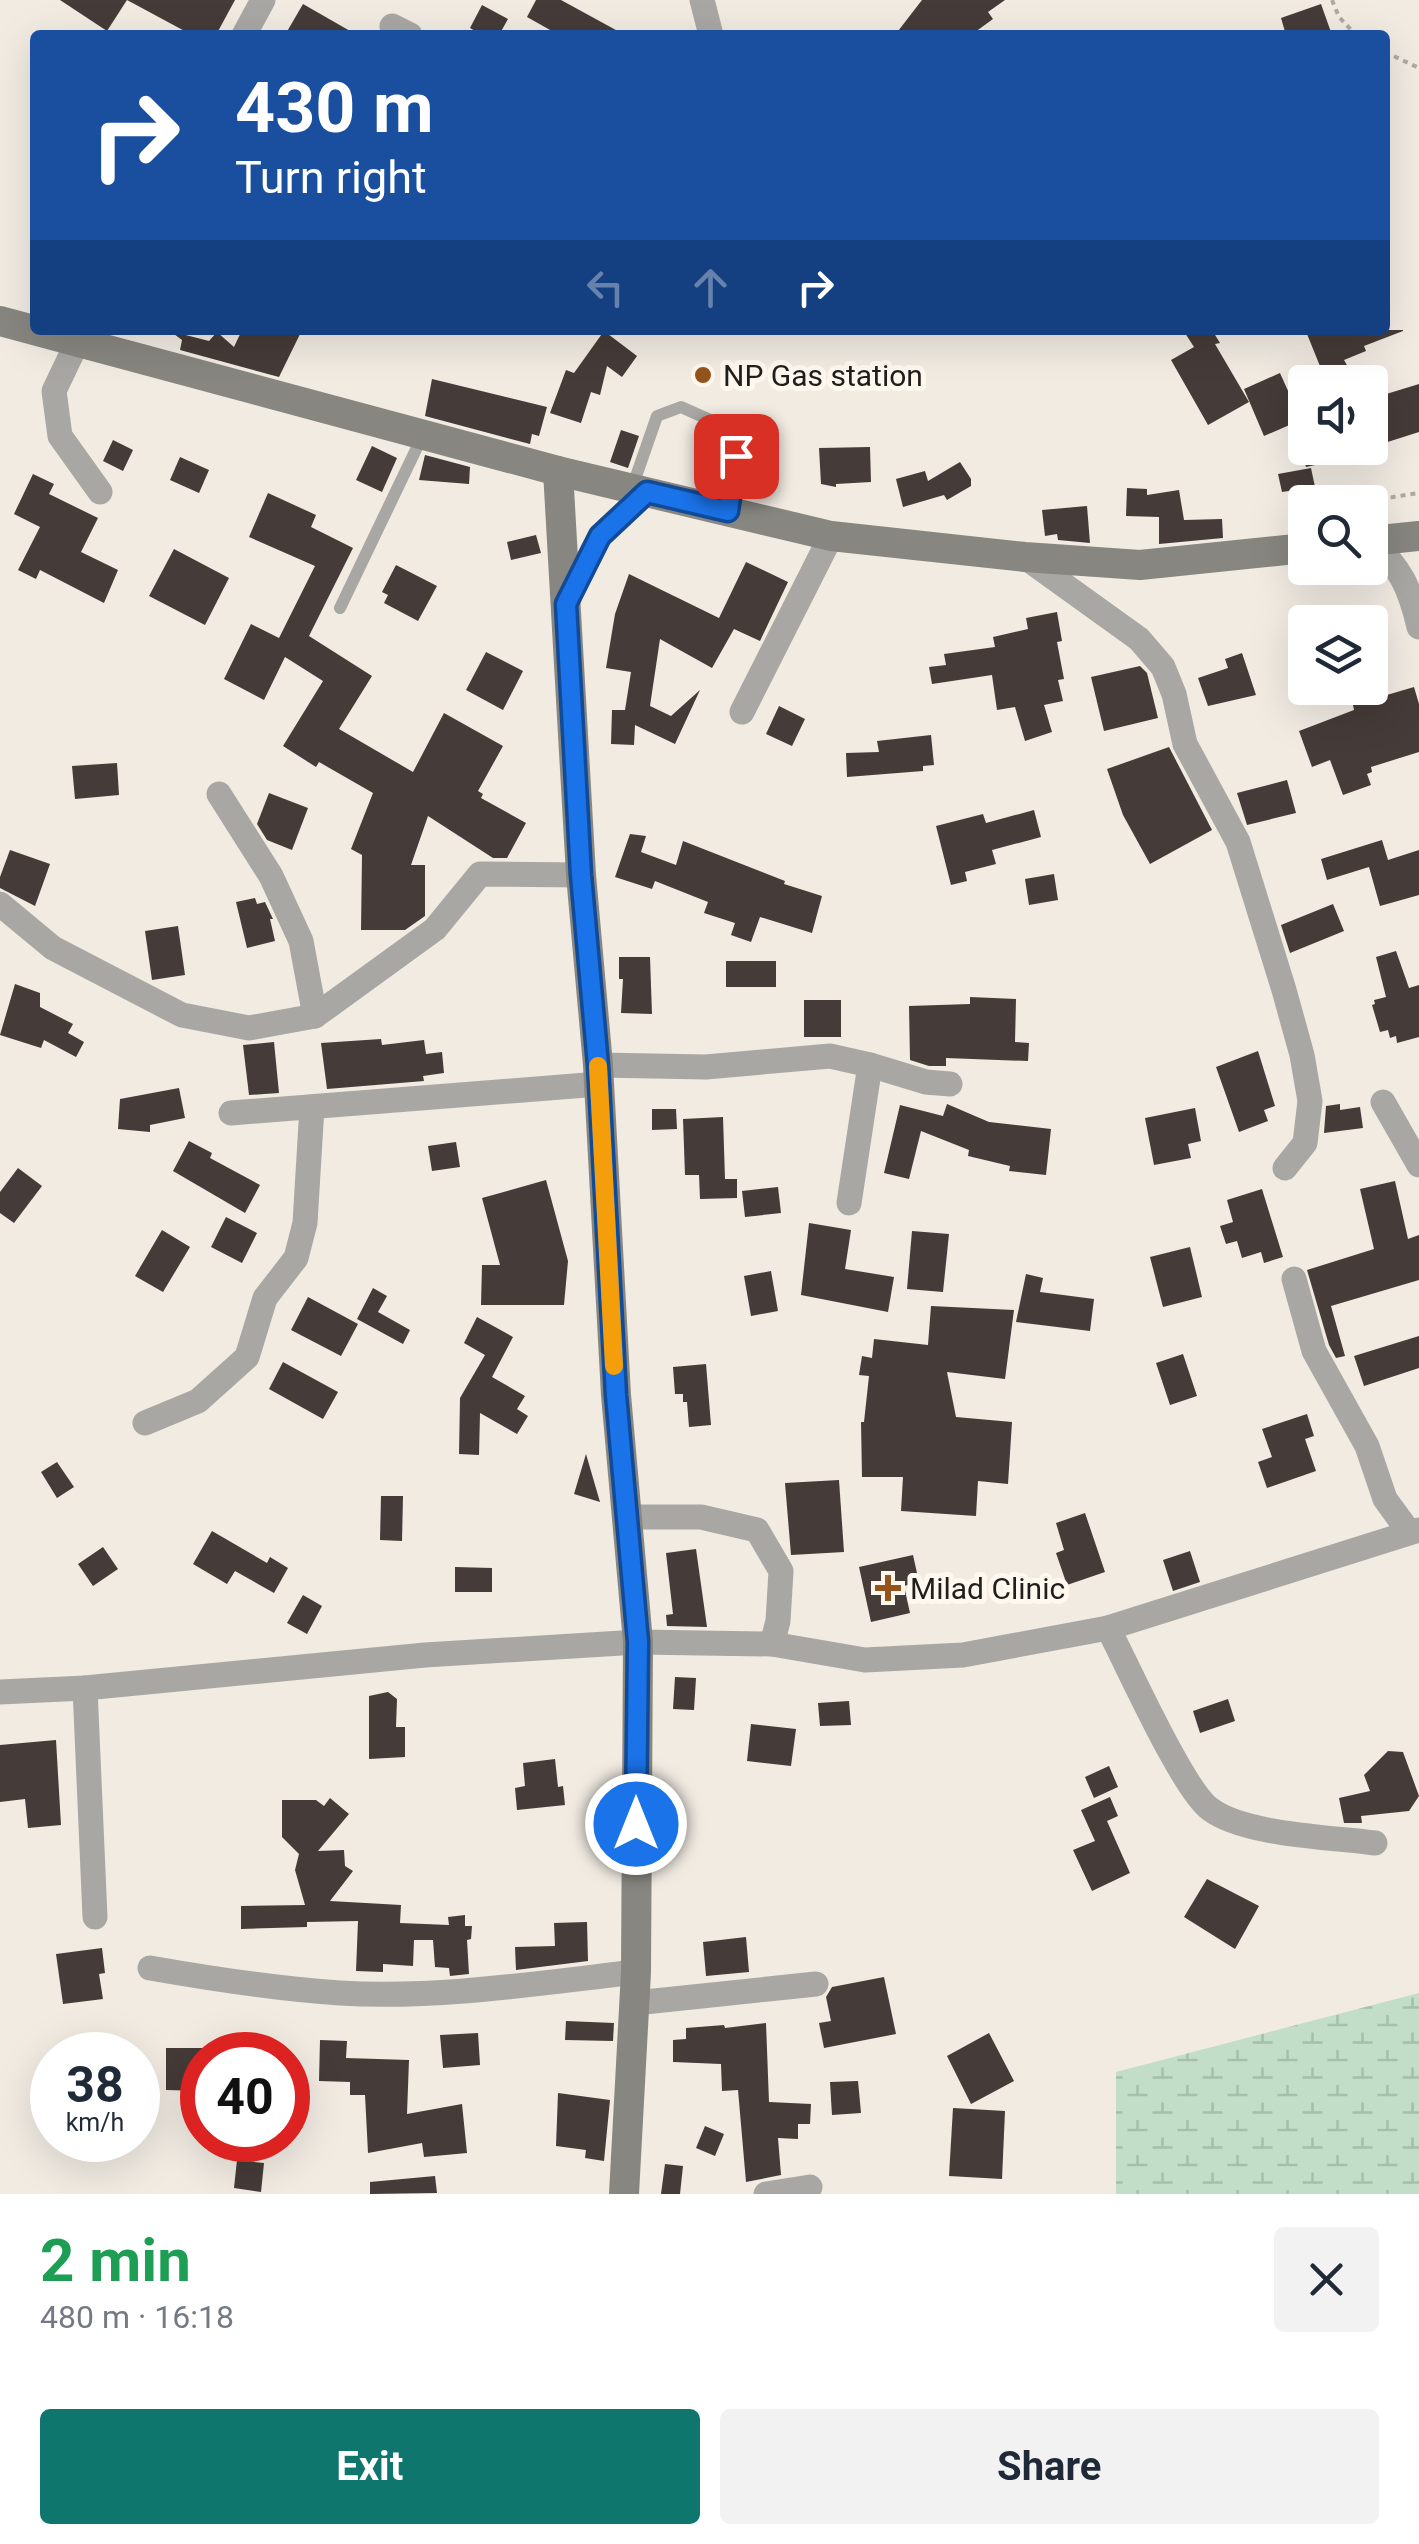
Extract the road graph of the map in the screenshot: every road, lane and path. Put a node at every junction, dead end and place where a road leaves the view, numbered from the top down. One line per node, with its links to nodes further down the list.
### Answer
1 (263, 0): 4 (street)
2 (702, 0): 5 (street)
3 (1332, 0): 6 (path)
4 (247, 30)
5 (710, 30)
6 (1351, 30)
7 (1390, 54): 8 (path)
8 (1419, 68)
9 (0, 320): 10 (street)
10 (30, 326)
11 (80, 336): 12 (street); 15 (street)
12 (423, 435): 13 (street); 26 (lane)
13 (558, 471): 14 (street); 25 (street)
14 (640, 490): 18 (street); 18 (lane); 25 (street)
15 (100, 492)
16 (1419, 493): 17 (path)
17 (1388, 498)
18 (728, 511): 19 (street)
19 (831, 536): 24 (street); 28 (street)
20 (1419, 536): 21 (street)
21 (1388, 539)
22 (1288, 550): 24 (street)
23 (1388, 556): 27 (street)
24 (1025, 557): 40 (street)
25 (566, 604): 30 (street)
26 (340, 608)
27 (1419, 627)
28 (742, 712)
29 (219, 794): 32 (street)
30 (581, 875): 32 (street); 34 (street)
31 (0, 904): 32 (street)
32 (315, 1016)
33 (870, 1066): 34 (street); 35 (street); 41 (street)
34 (598, 1074): 37 (street); 44 (street)
35 (950, 1084)
36 (1384, 1102): 39 (street)
37 (312, 1106): 38 (street); 43 (street)
38 (231, 1113)
39 (1419, 1165)
40 (1284, 1168)
41 (849, 1203)
42 (1294, 1278): 45 (street)
43 (145, 1423)
44 (628, 1518): 47 (street); 48 (street)
45 (1414, 1532): 46 (street)
46 (1108, 1628): 48 (street); 51 (street)
47 (638, 1642): 48 (street); 49 (street); 54 (street)
48 (772, 1644)
49 (85, 1688): 50 (street); 52 (street)
50 (0, 1692)
51 (1375, 1844)
52 (95, 1917)
53 (150, 1968): 54 (street)
54 (636, 1972): 56 (street)
55 (816, 1984): 56 (street)
56 (635, 2003): 58 (street)
57 (810, 2187): 59 (street)
58 (624, 2194)
59 (766, 2194)

